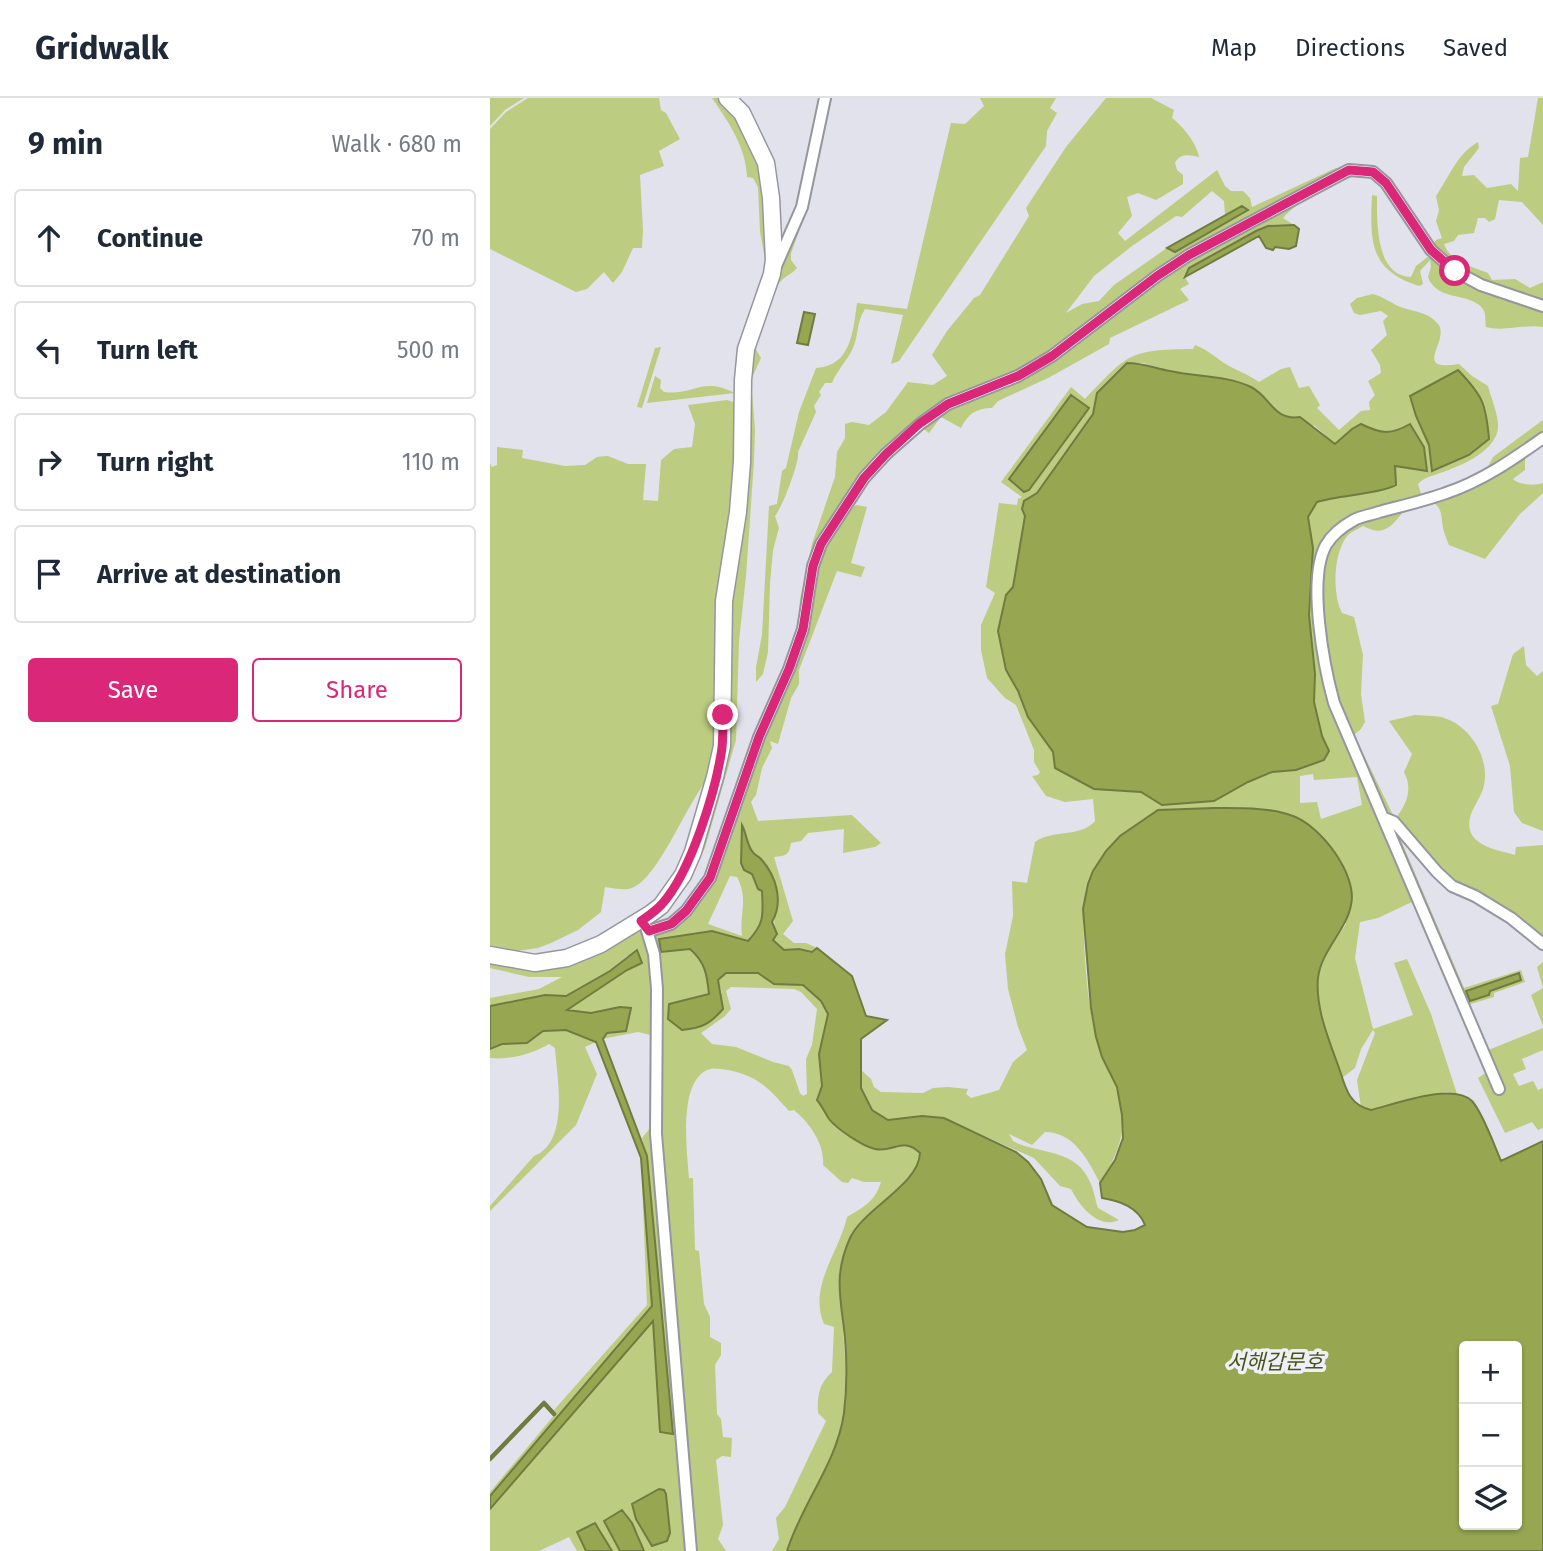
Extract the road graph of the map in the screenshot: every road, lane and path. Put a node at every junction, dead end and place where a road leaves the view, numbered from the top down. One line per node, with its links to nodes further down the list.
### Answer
1 (727, 98): 3 (street)
2 (825, 98): 3 (street)
3 (772, 274): 7 (street)
4 (1543, 306): 7 (street)
5 (1543, 438): 6 (street)
6 (1384, 818): 8 (street); 10 (street)
7 (645, 926): 9 (street); 11 (street)
8 (1543, 944)
9 (490, 955)
10 (1499, 1089)
11 (691, 1551)

